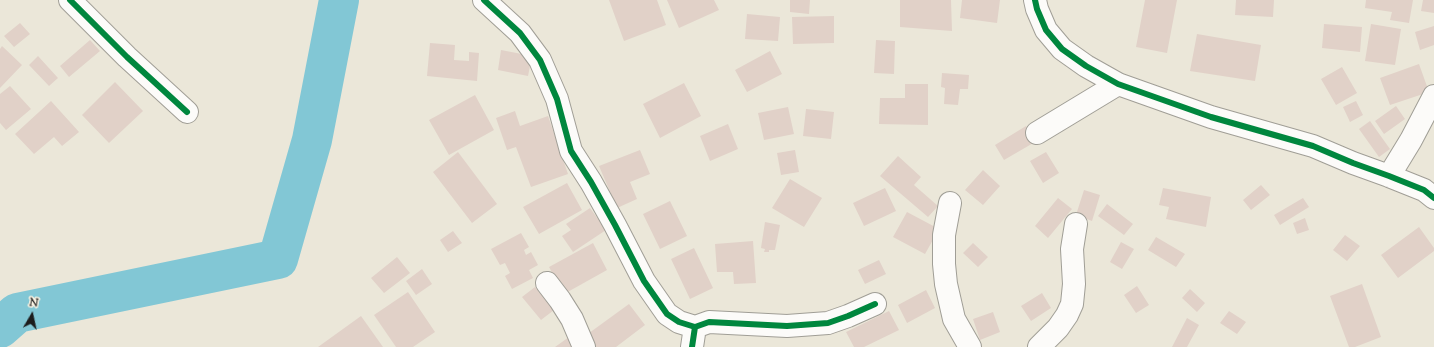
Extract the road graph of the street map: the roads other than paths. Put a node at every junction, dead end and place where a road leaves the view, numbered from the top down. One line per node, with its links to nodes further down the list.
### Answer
1 (70, 0): 6 (street)
2 (484, 0): 14 (street)
3 (1035, 0): 4 (street)
4 (1118, 84): 7 (street); 8 (street)
5 (1434, 96): 8 (street)
6 (187, 112)
7 (1037, 132)
8 (1389, 176): 9 (street)
9 (1434, 198)
10 (950, 203): 16 (street)
11 (1076, 224): 17 (street)
12 (547, 282): 15 (street)
13 (875, 304): 14 (street)
14 (694, 337)
15 (584, 347)
16 (970, 347)
17 (1039, 347)

